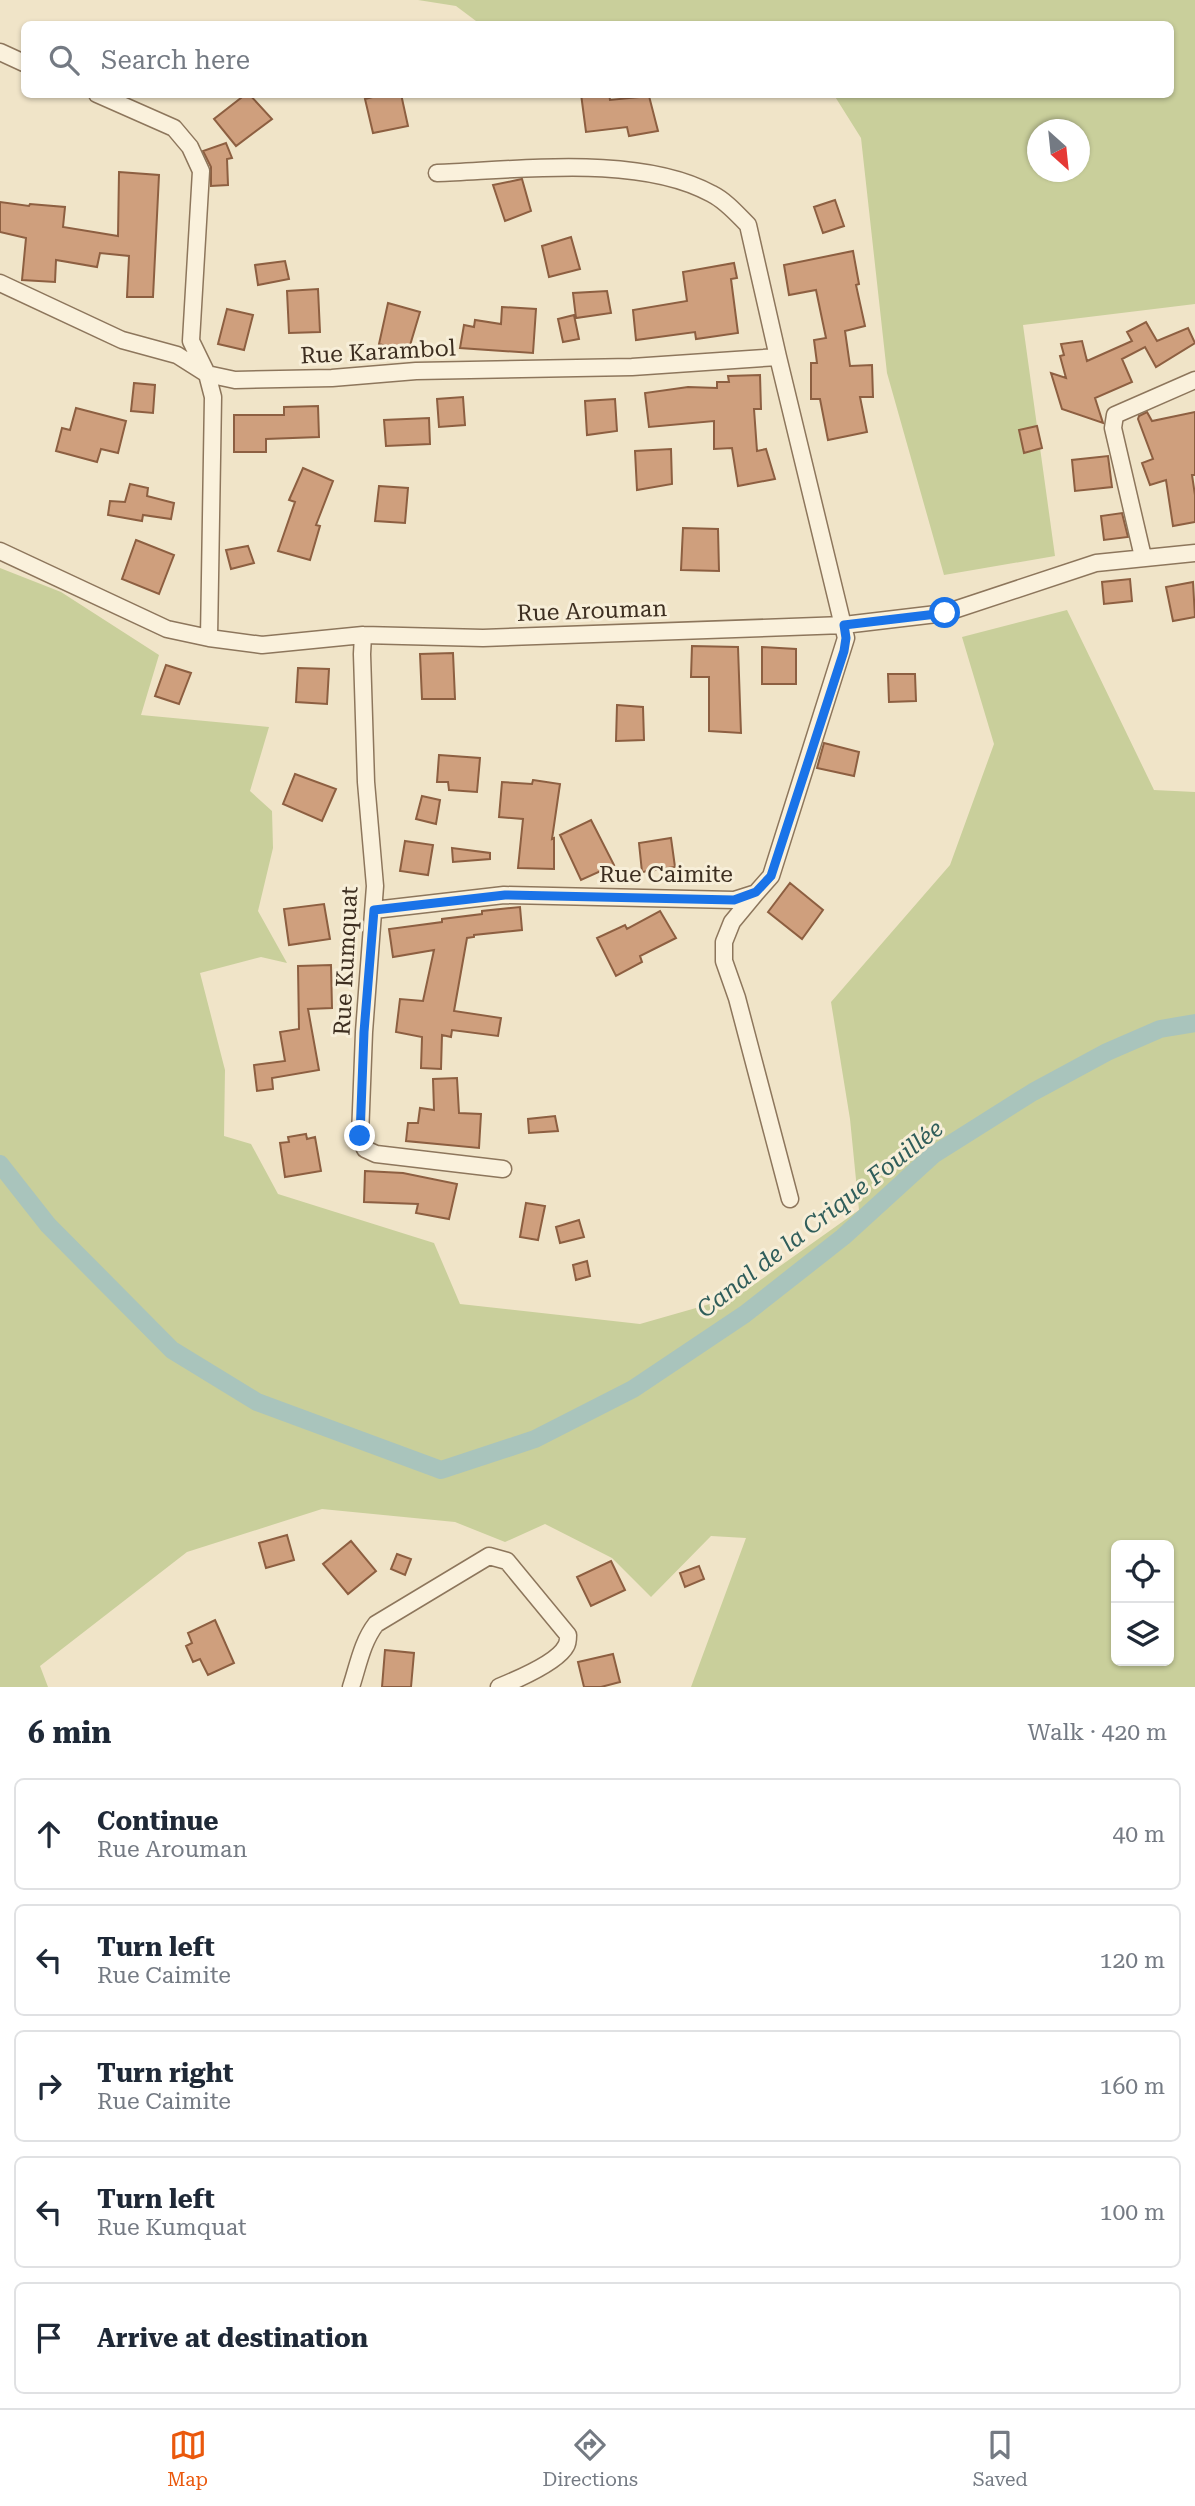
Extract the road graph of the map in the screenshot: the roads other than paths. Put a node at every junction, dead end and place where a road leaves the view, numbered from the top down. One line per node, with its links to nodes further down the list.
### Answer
1 (0, 52): 2 (street)
2 (21, 61)
3 (106, 98): 7 (street)
4 (436, 173): 6 (street, Rue Caimite)
5 (0, 283): 7 (street, Rue Karambol)
6 (778, 357): 7 (street, Rue Karambol); 12 (street, Rue Caimite)
7 (207, 373): 14 (street)
8 (1195, 380): 11 (street)
9 (0, 551): 14 (street, Rue Arouman)
10 (1195, 553): 11 (street, Rue Arouman)
11 (1143, 556): 12 (street, Rue Arouman)
12 (844, 625): 13 (street, Rue Arouman); 15 (street, Rue Caimite)
13 (363, 635): 14 (street, Rue Arouman); 16 (street, Rue Kumquat)
14 (209, 638)
15 (756, 892): 16 (street, Rue Caimite); 18 (street)
16 (374, 910): 17 (street, Rue Kumquat)
17 (503, 1169)
18 (790, 1199)
19 (351, 1687): 20 (street)
20 (499, 1687)

